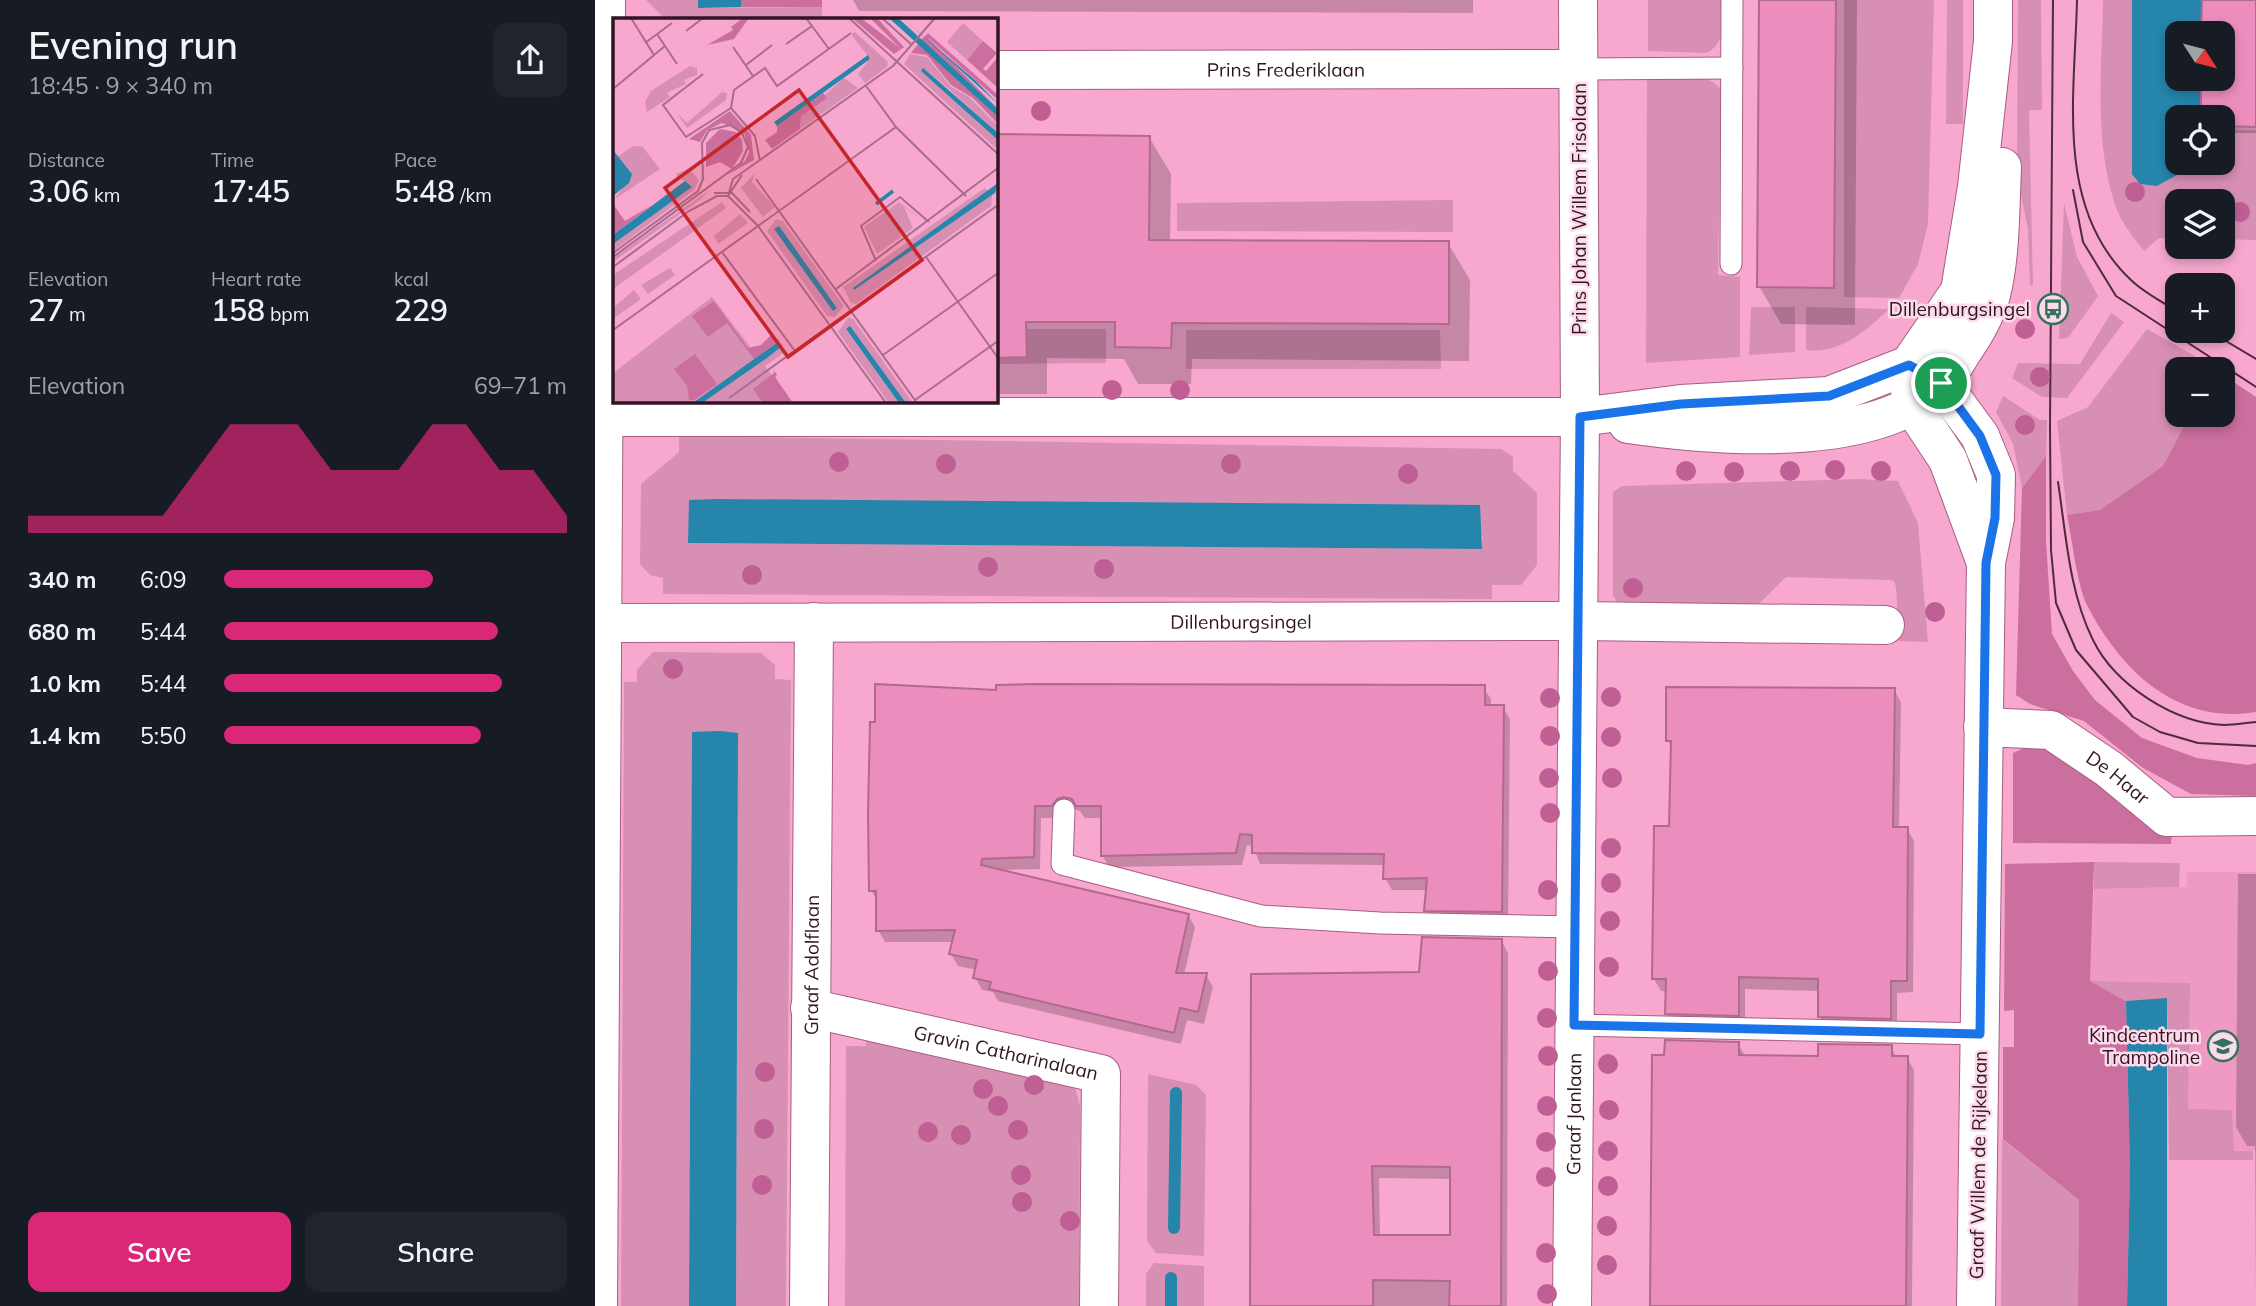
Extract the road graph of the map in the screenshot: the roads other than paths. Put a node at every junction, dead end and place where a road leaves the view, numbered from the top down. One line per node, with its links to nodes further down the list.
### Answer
1 (606, 0): 8 (street)
2 (1578, 0): 6 (street, Prins Johan Willem Frisolaan)
3 (1732, 0): 5 (lane)
4 (1993, 0): 11 (street)
5 (1732, 68): 6 (lane); 10 (lane)
6 (1579, 69): 7 (street, Prins Frederiklaan); 13 (street, Prins Johan Willem Frisolaan)
7 (997, 70)
8 (610, 73): 9 (street)
9 (600, 184): 12 (street)
10 (1731, 264)
11 (1920, 384): 13 (street); 18 (street, Graaf Willem de Rijkelaan)
12 (599, 417): 13 (street); 16 (street)
13 (1580, 417): 14 (street, Graaf Janlaan)
14 (1579, 621): 15 (street, Dillenburgsingel); 17 (street, Dillenburgsingel); 22 (street, Graaf Janlaan)
15 (814, 622): 16 (street, Dillenburgsingel); 23 (street, Graaf Adolflaan)
16 (599, 623): 21 (street)
17 (1885, 625)
18 (1983, 727): 20 (street, De Haar); 25 (street, Graaf Willem de Rijkelaan)
19 (1065, 810): 22 (lane)
20 (2256, 817)
21 (597, 834): 26 (street)
22 (1575, 927): 24 (street, Graaf Janlaan)
23 (810, 1008): 28 (street, Graaf Adolflaan); 29 (street, Gravin Catharinalaan)
24 (1574, 1025): 25 (lane); 30 (street, Graaf Janlaan)
25 (1980, 1034): 31 (street, Graaf Willem de Rijkelaan)
26 (597, 1147): 27 (street)
27 (598, 1306)
28 (809, 1306)
29 (1099, 1306)
30 (1572, 1306)
31 (1976, 1306)

